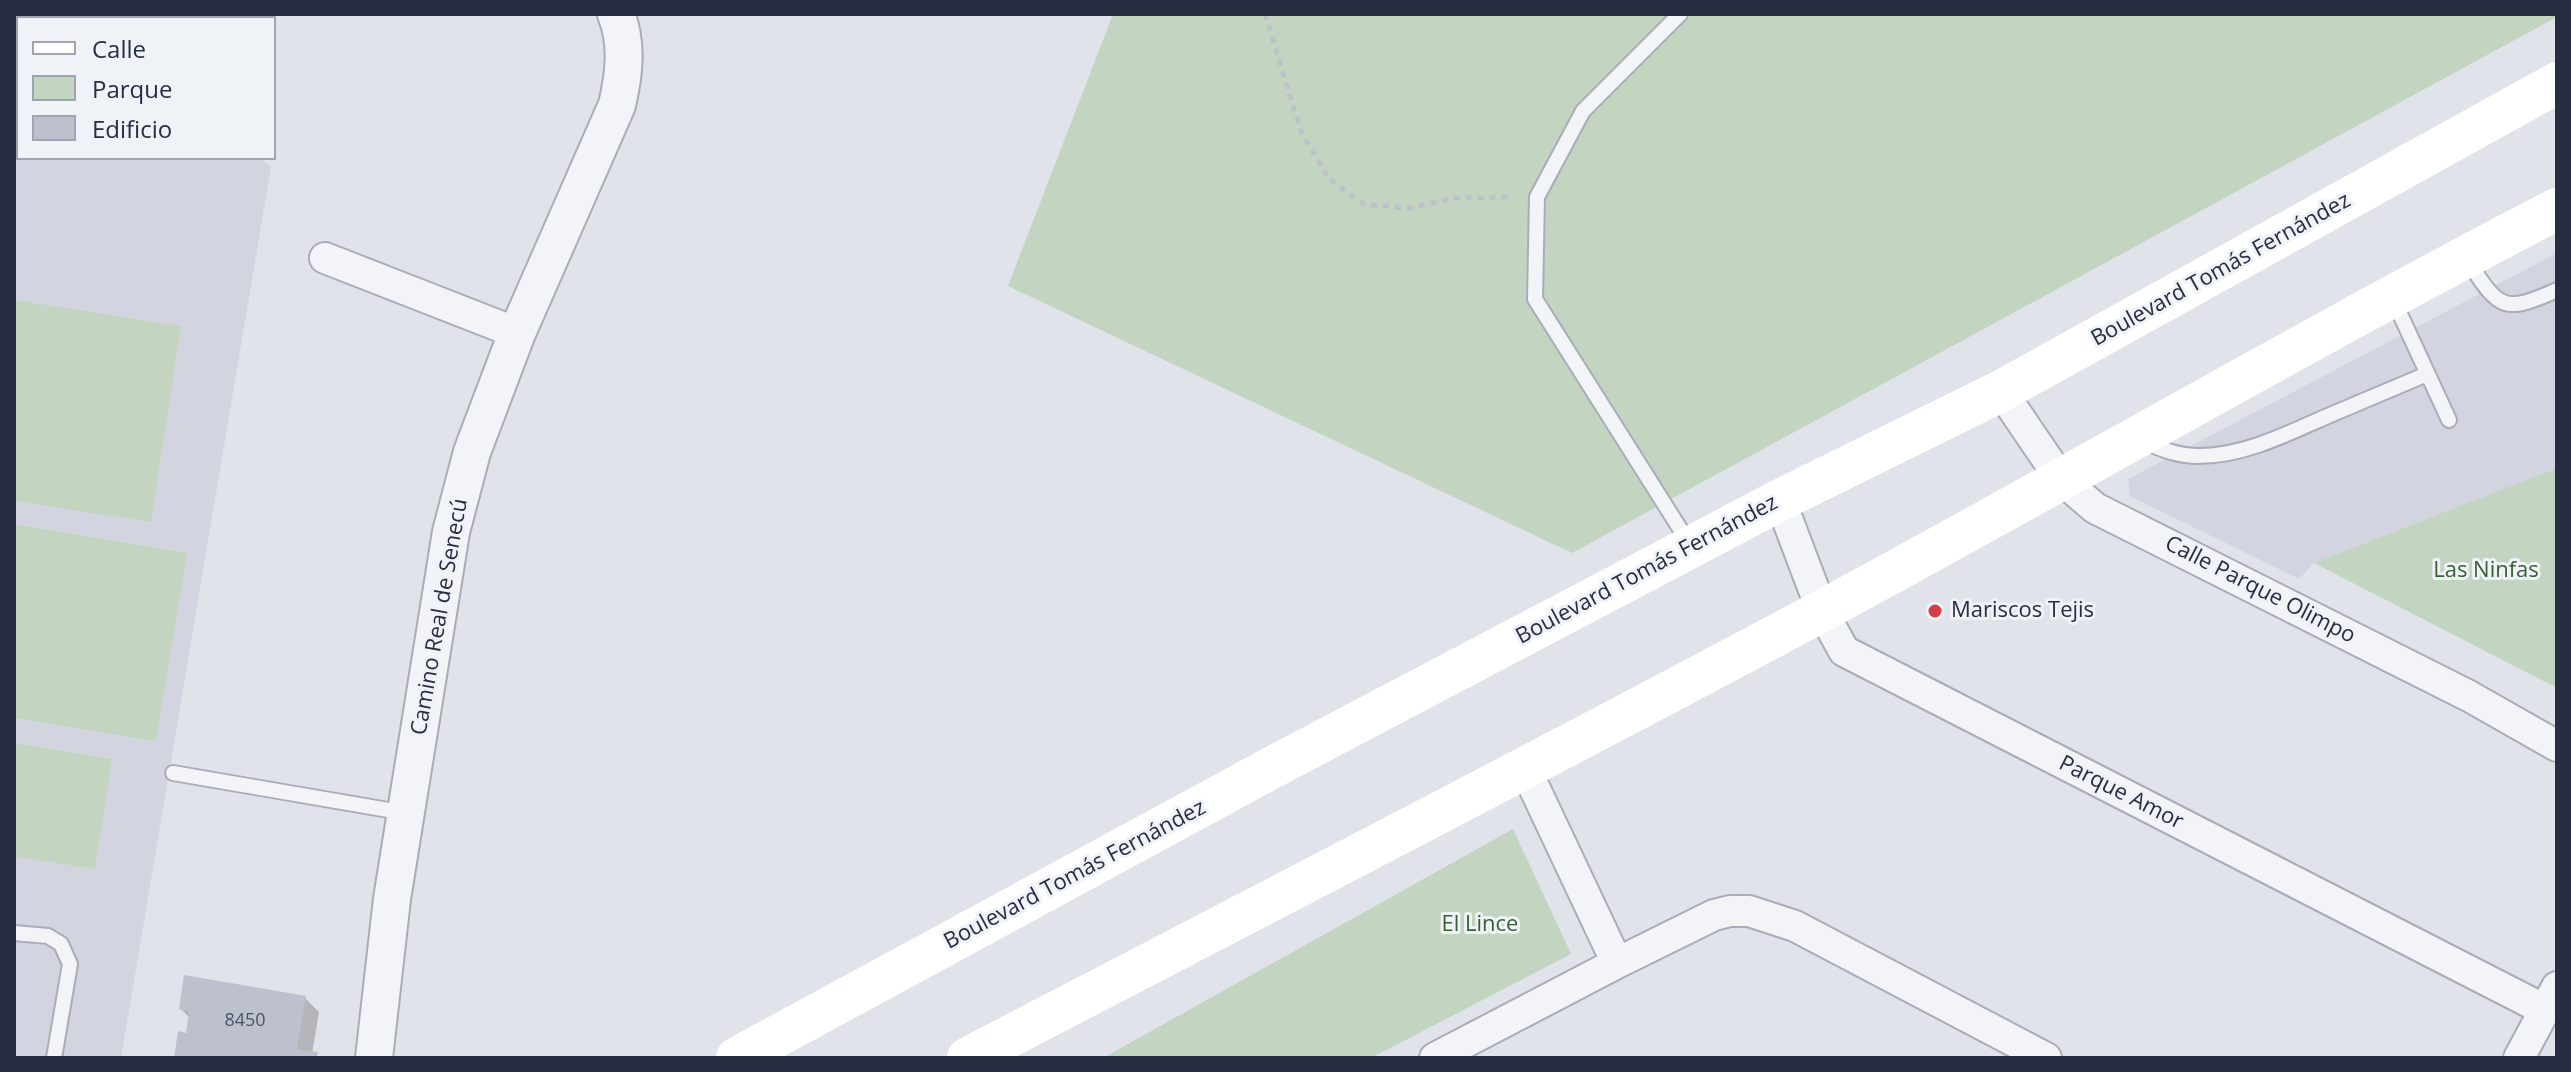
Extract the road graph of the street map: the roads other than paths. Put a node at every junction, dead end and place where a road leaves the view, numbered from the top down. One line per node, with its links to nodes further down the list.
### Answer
1 (616, 14): 9 (street, Camino Real de Senecú)
2 (1680, 14): 16 (lane)
3 (2557, 83): 11 (main road, Boulevard Tomás Fernández)
4 (2557, 209): 5 (main road)
5 (2465, 257): 7 (lane); 8 (main road)
6 (325, 258): 9 (street)
7 (2557, 290)
8 (2392, 297): 10 (lane); 13 (main road)
9 (517, 333): 21 (street, Camino Real de Senecú)
10 (2427, 374): 12 (lane); 13 (lane)
11 (2001, 391): 14 (street, Calle Parque Olimpo); 15 (main road, Boulevard Tomás Fernández)
12 (2449, 420)
13 (2136, 438): 14 (main road)
14 (2060, 478): 17 (main road); 18 (street, Calle Parque Olimpo)
15 (1780, 500): 16 (main road, Boulevard Tomás Fernández); 17 (street, Parque Amor)
16 (1691, 547): 27 (main road, Boulevard Tomás Fernández)
17 (1822, 611): 19 (main road); 24 (street, Parque Amor)
18 (2557, 746)
19 (1525, 768): 23 (street); 28 (main road)
20 (173, 773): 21 (lane)
21 (406, 813): 26 (street, Camino Real de Senecú)
22 (14, 933): 25 (lane)
23 (1617, 963): 29 (street); 30 (street)
24 (2551, 999): 31 (street)
25 (54, 1058)
26 (374, 1058)
27 (737, 1058)
28 (968, 1058)
29 (1435, 1058)
30 (2046, 1058)
31 (2519, 1058)

